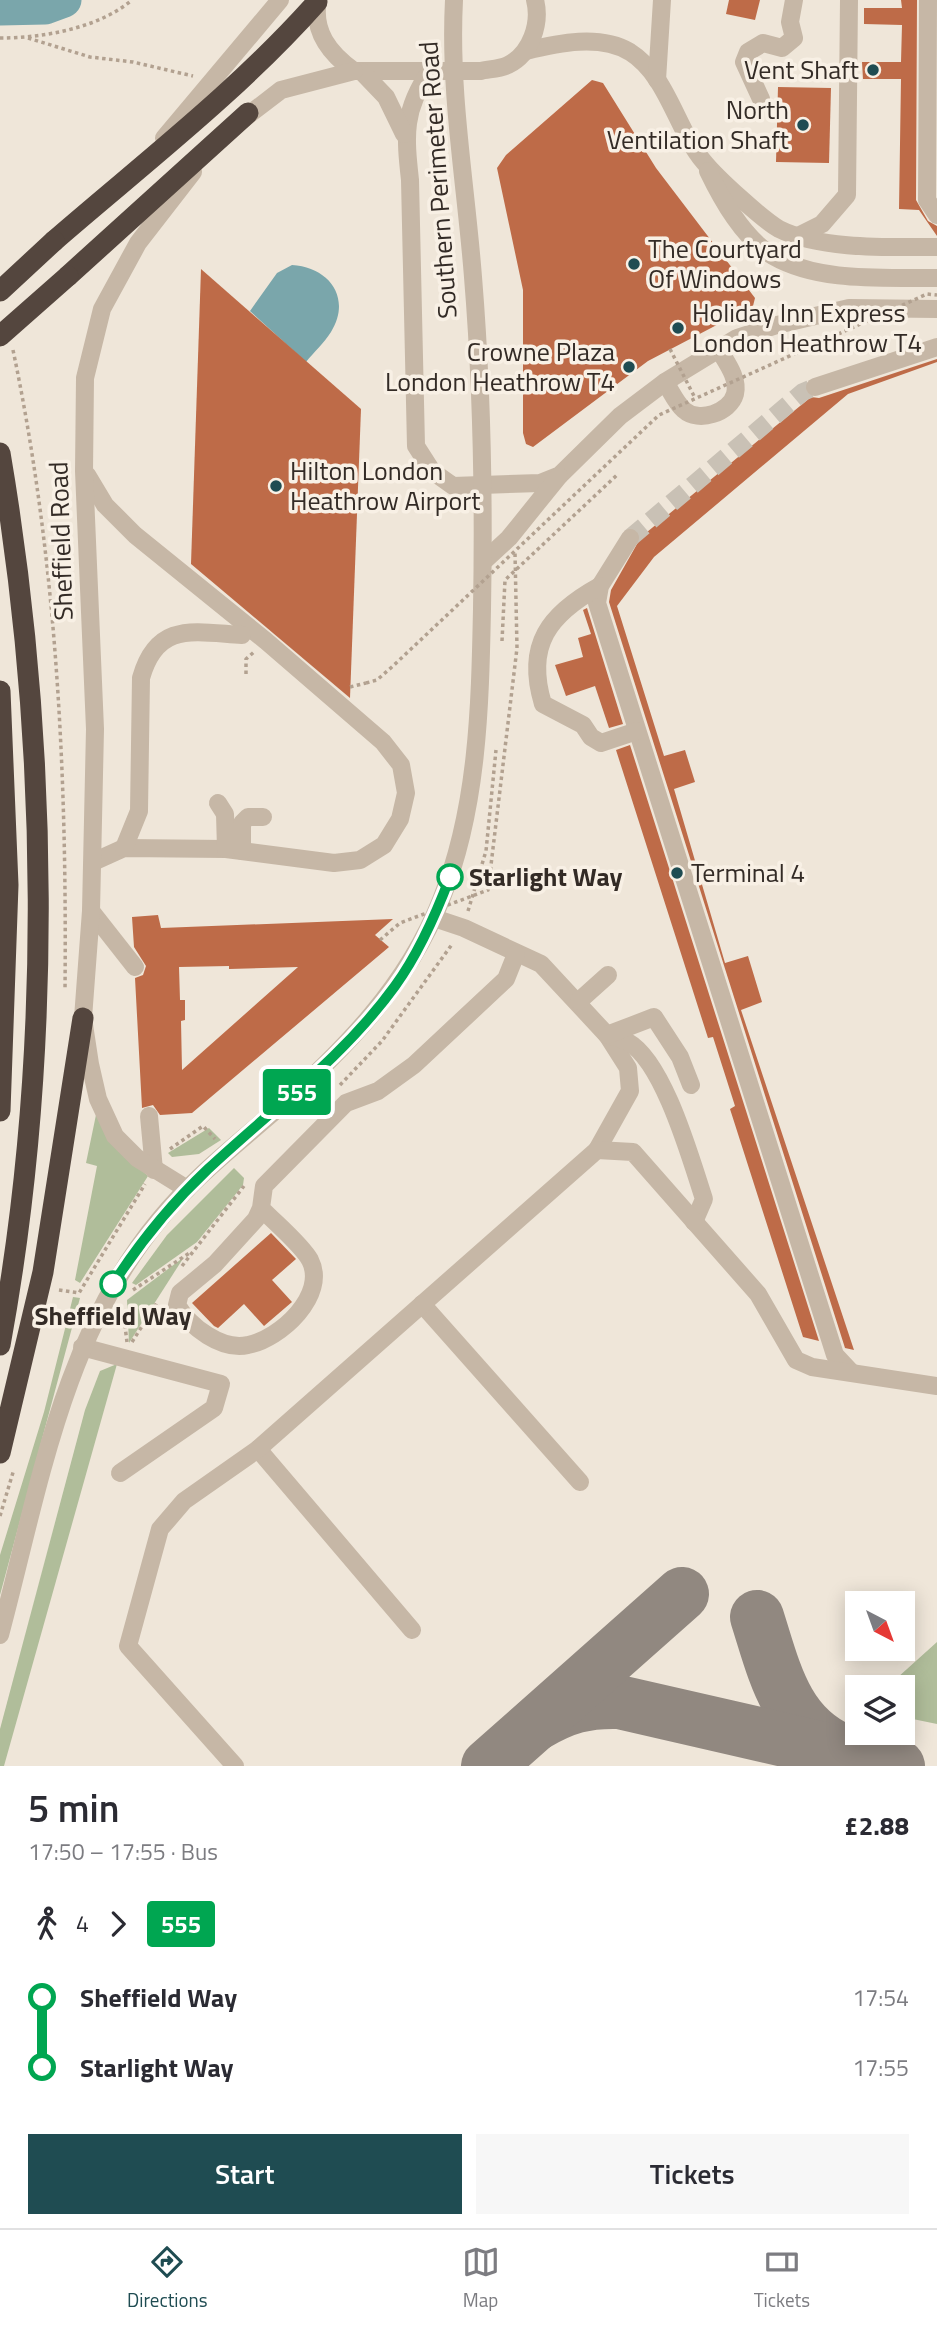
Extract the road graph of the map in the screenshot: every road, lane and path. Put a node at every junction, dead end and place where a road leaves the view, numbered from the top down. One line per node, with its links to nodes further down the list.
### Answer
1 (132, 0): 11 (path)
2 (280, 0): 15 (street)
3 (454, 0): 40 (street, Southern Perimeter Road)
4 (535, 0): 12 (street)
5 (662, 0): 16 (street)
6 (794, 0): 17 (street)
7 (849, 0): 23 (street)
8 (928, 0): 22 (street)
9 (318, 1): 13 (street); 21 (highway)
10 (0, 38): 11 (path)
11 (29, 38): 15 (path)
12 (526, 51): 14 (street, Sheffield Road, bridge); 16 (street, Sheffield Road)
13 (358, 71): 14 (street, Sheffield Road); 18 (street, Sheffield Road); 19 (street)
14 (430, 71): 19 (street)
15 (215, 80): 21 (street)
16 (657, 80): 20 (street, Sheffield Road)
17 (761, 99)
18 (248, 113): 29 (highway, bridge); 37 (street, Sheffield Road)
19 (405, 137): 40 (street)
20 (703, 161): 23 (street); 25 (street, Sheffield Road)
21 (126, 179): 26 (highway, bridge)
22 (937, 215)
23 (798, 236): 24 (street)
24 (937, 247)
25 (937, 278)
26 (0, 291)
27 (937, 295): 35 (path, bridge)
28 (937, 309): 31 (street)
29 (0, 336)
30 (937, 347): 34 (street)
31 (718, 348): 33 (street); 33 (street)
32 (670, 349): 35 (path, bridge)
33 (665, 382): 38 (street)
34 (815, 387)
35 (695, 398): 42 (path, bridge)
36 (0, 453): 83 (highway)
37 (84, 471): 56 (street); 57 (street, Sheffield Road)
38 (560, 475): 40 (street); 43 (street)
39 (617, 475): 46 (path)
40 (483, 486): 43 (street, Southern Perimeter Road)
41 (631, 538): 44 (street)
42 (515, 553): 49 (path, bridge); 61 (path, bridge)
43 (483, 562): 59 (street, Southern Perimeter Road)
44 (600, 586): 51 (street); 51 (street)
45 (242, 635): 55 (street)
46 (502, 648)
47 (246, 659): 48 (path)
48 (246, 674)
49 (350, 687)
50 (0, 691): 70 (highway)
51 (638, 731): 86 (street)
52 (496, 741): 60 (path)
53 (218, 803): 56 (street)
54 (263, 817): 56 (street)
55 (124, 848): 56 (street); 57 (street)
56 (234, 850)
57 (93, 862): 58 (street, Sheffield Road)
58 (91, 911): 63 (street); 66 (street, Sheffield Road)
59 (434, 918): 60 (street); 73 (street, Southern Perimeter Road)
60 (464, 928): 62 (street); 69 (path)
61 (380, 940)
62 (516, 954): 65 (street); 76 (street)
63 (135, 967)
64 (608, 975): 65 (street)
65 (579, 1001): 67 (street)
66 (83, 1018): 74 (street); 89 (highway)
67 (607, 1035): 68 (street); 72 (street); 77 (street)
68 (691, 1086)
69 (332, 1093)
70 (0, 1111)
71 (149, 1116): 74 (street)
72 (597, 1150): 77 (street); 82 (street)
73 (226, 1153): 74 (path); 75 (street, Southern Perimeter Road)
74 (154, 1170): 75 (street); 79 (path)
75 (187, 1189): 84 (street, Southern Perimeter Road)
76 (261, 1208): 76 (street)
77 (694, 1222): 86 (street)
78 (192, 1251): 80 (path)
79 (59, 1290)
80 (128, 1294)
81 (122, 1303): 85 (path)
82 (422, 1304): 88 (street); 91 (street)
83 (0, 1345)
84 (82, 1346): 90 (street); 93 (street, Southern Perimeter Road)
85 (128, 1349)
86 (849, 1371): 87 (street)
87 (937, 1387)
88 (258, 1449): 92 (street); 94 (street)
89 (0, 1453)
90 (120, 1474)
91 (580, 1482)
92 (412, 1630)
93 (0, 1635)
94 (235, 1766)

